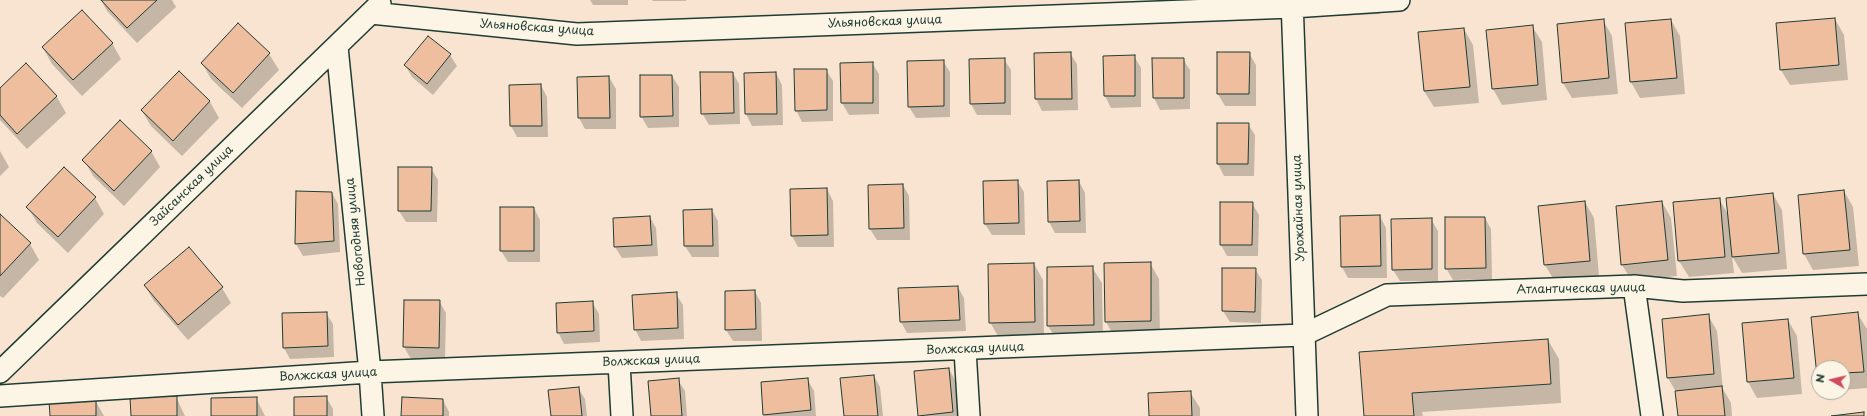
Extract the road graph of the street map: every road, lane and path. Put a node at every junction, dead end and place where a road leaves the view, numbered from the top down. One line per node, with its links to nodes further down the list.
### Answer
1 (1399, 0): 2 (street, Ульяновская улица)
2 (1292, 3): 3 (street, Ульяновская улица); 7 (street, Урожайная улица)
3 (378, 6): 4 (street, Зайсанская улица)
4 (337, 47): 10 (street, Зайсанская улица); 11 (street, Новогодняя улица)
5 (1867, 284): 6 (street, Атлантическая улица)
6 (1634, 286): 7 (street, Атлантическая улица); 17 (street)
7 (1303, 335): 8 (street, Волжская улица); 16 (street, Урожайная улица)
8 (965, 350): 9 (street, Волжская улица); 15 (street)
9 (619, 363): 11 (street, Волжская улица); 14 (street)
10 (0, 372)
11 (370, 372): 12 (street, Волжская улица); 13 (street, Новогодняя улица)
12 (0, 396)
13 (373, 416)
14 (622, 416)
15 (969, 416)
16 (1307, 416)
17 (1652, 416)

